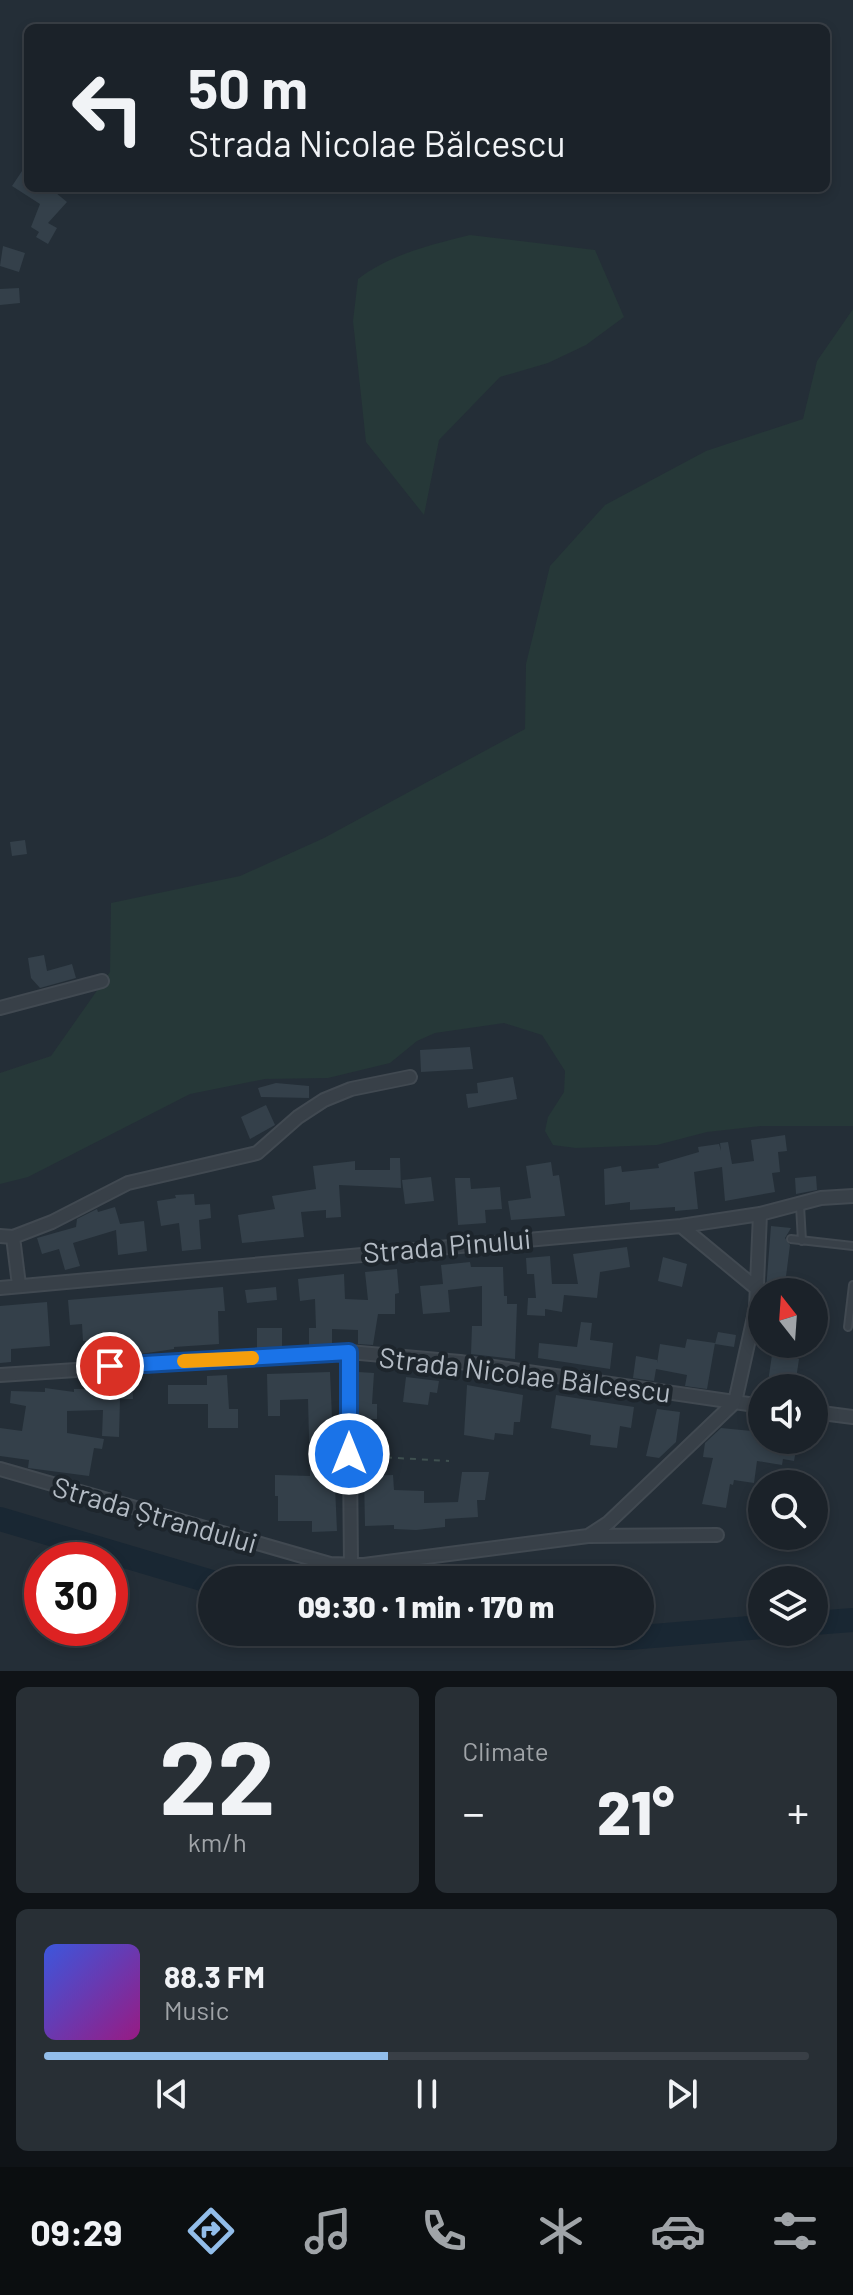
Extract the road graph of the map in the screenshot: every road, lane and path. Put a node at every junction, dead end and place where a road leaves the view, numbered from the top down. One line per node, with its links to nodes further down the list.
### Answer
1 (102, 981): 2 (street)
2 (0, 1008)
3 (410, 1077): 8 (street)
4 (853, 1196): 5 (street, Strada Pinului)
5 (800, 1202): 6 (street, Strada Pinului); 10 (lane)
6 (760, 1214): 7 (street, Strada Pinului); 12 (street)
7 (681, 1226): 13 (street); 14 (street, Strada Pinului)
8 (6, 1237): 14 (street)
9 (791, 1239): 10 (lane)
10 (802, 1241): 11 (lane)
11 (853, 1246)
12 (757, 1278)
13 (748, 1281)
14 (19, 1285): 16 (street, Strada Pinului)
15 (853, 1285): 17 (lane)
16 (0, 1288)
17 (848, 1327)
18 (748, 1344): 21 (street)
19 (349, 1352): 20 (street, Strada Nicolae Bălcescu); 21 (street, Strada Nicolae Bălcescu); 25 (street)
20 (0, 1375)
21 (735, 1402): 22 (street, Strada Nicolae Bălcescu); 29 (street)
22 (748, 1404)
23 (828, 1414): 24 (street)
24 (853, 1417)
25 (349, 1454): 26 (path); 30 (street)
26 (449, 1461)
27 (0, 1469): 30 (street, Strada Ștrandului)
28 (717, 1535): 29 (street, Strada Ștrandului)
29 (588, 1536): 30 (street, Strada Ștrandului)
30 (351, 1566)

